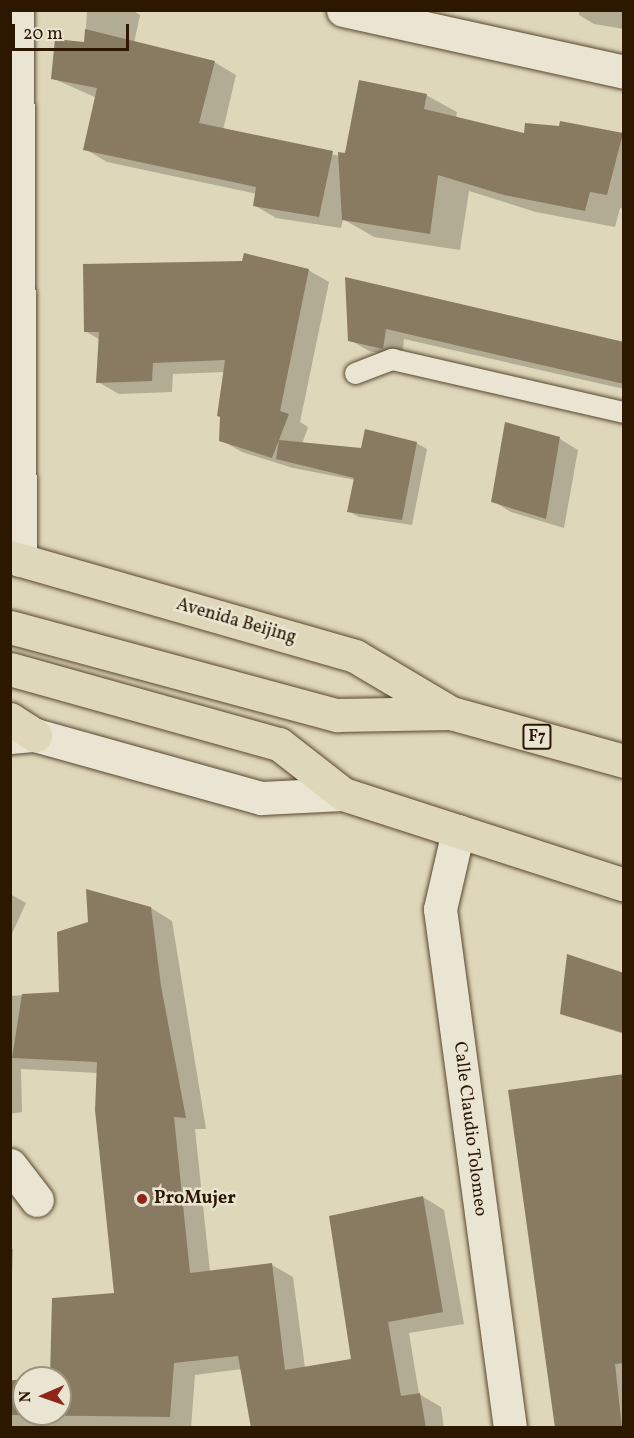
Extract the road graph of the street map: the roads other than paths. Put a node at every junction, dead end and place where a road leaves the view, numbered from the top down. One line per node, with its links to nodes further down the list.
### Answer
1 (17, 10): 6 (street)
2 (343, 10): 3 (street)
3 (624, 72)
4 (355, 373): 5 (lane)
5 (624, 412)
6 (15, 558): 9 (main road, Avenida Beijing)
7 (10, 627): 9 (main road, Avenida Beijing)
8 (10, 669): 12 (main road)
9 (451, 713): 11 (main road, Avenida Beijing / F7)
10 (19, 730): 12 (street)
11 (624, 761)
12 (343, 794): 13 (main road)
13 (458, 831): 14 (main road); 17 (street, Calle Claudio Tolomeo)
14 (624, 885)
15 (10, 1165): 16 (street)
16 (37, 1200)
17 (510, 1428)

